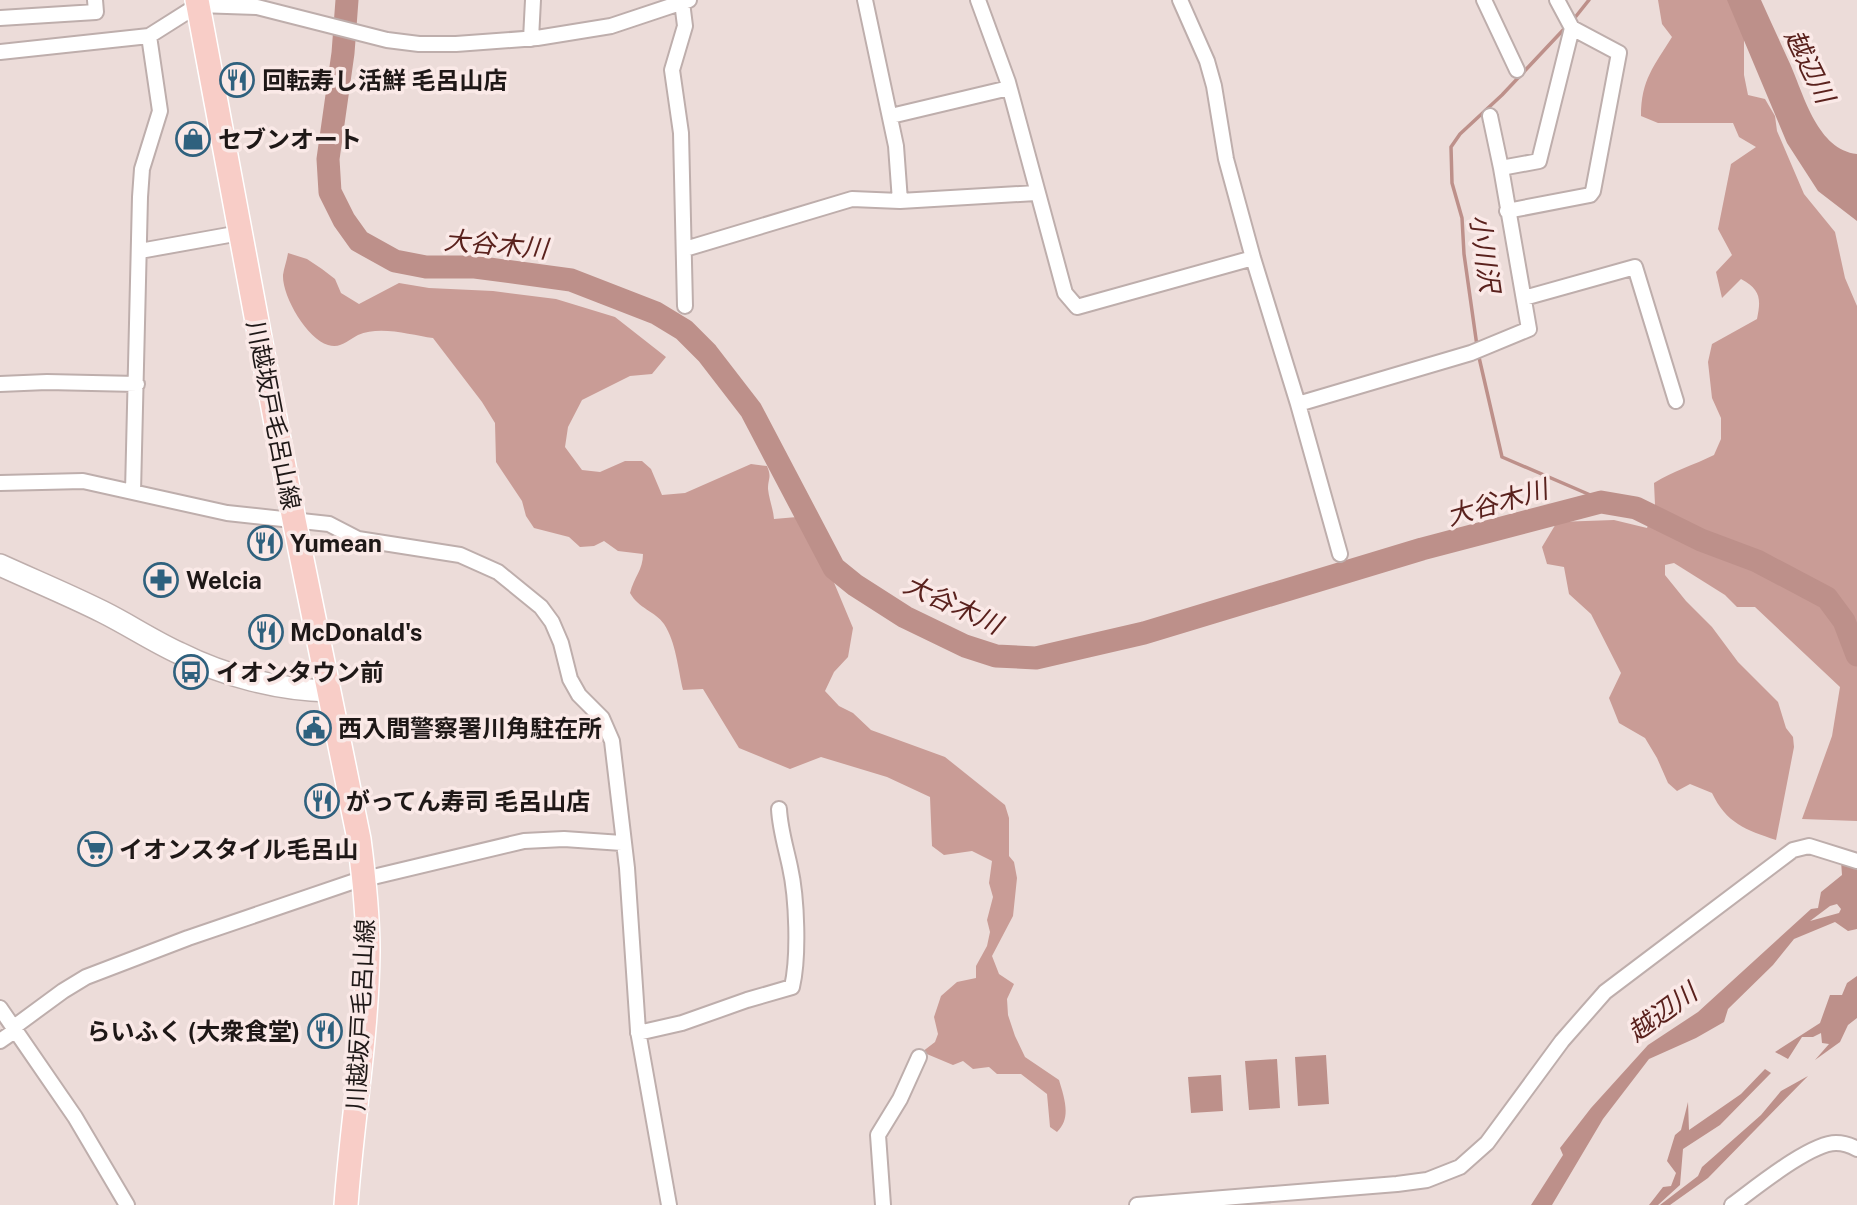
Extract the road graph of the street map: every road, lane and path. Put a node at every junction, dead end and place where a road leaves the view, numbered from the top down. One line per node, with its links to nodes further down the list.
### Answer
1 (95, 0): 10 (street)
2 (533, 0): 13 (street)
3 (864, 0): 17 (street)
4 (978, 0): 16 (street)
5 (1180, 0): 26 (street)
6 (1484, 0): 15 (street)
7 (1557, 0): 11 (street)
8 (679, 2): 13 (street); 24 (street)
9 (197, 3): 12 (street); 13 (street); 23 (main road, 川越坂戸毛呂山線)
10 (0, 18)
11 (1572, 28): 19 (street); 22 (street)
12 (149, 36): 14 (street); 25 (street)
13 (531, 39)
14 (0, 52)
15 (1517, 71)
16 (1009, 88): 17 (street); 20 (street)
17 (891, 116): 21 (street)
18 (1491, 121): 19 (street)
19 (1501, 168): 22 (street)
20 (1036, 192): 21 (street); 26 (street)
21 (900, 201): 24 (street)
22 (1507, 212): 27 (street)
23 (240, 233): 25 (street); 35 (main road, 川越坂戸毛呂山線)
24 (685, 249): 28 (street)
25 (140, 251): 30 (street)
26 (1253, 258): 32 (street)
27 (1524, 298): 31 (street); 32 (street)
28 (685, 306)
29 (0, 384): 30 (street)
30 (137, 384): 34 (street)
31 (1676, 401)
32 (1298, 404): 36 (street)
33 (0, 483): 34 (street)
34 (133, 492): 35 (street)
35 (294, 520): 38 (main road, 川越坂戸毛呂山線); 40 (street)
36 (1340, 554)
37 (0, 565): 38 (street)
38 (329, 691): 42 (main road, 川越坂戸毛呂山線)
39 (779, 808): 45 (street)
40 (622, 843): 42 (street); 45 (street)
41 (1857, 861): 53 (street)
42 (364, 879): 44 (street); 50 (main road, 川越坂戸毛呂山線)
43 (0, 1008): 44 (street)
44 (15, 1029): 46 (street); 49 (street)
45 (638, 1033): 51 (street)
46 (0, 1041)
47 (919, 1058): 52 (street)
48 (1857, 1149): 54 (street)
49 (127, 1205)
50 (346, 1205)
51 (669, 1205)
52 (883, 1205)
53 (1137, 1205)
54 (1731, 1205)

